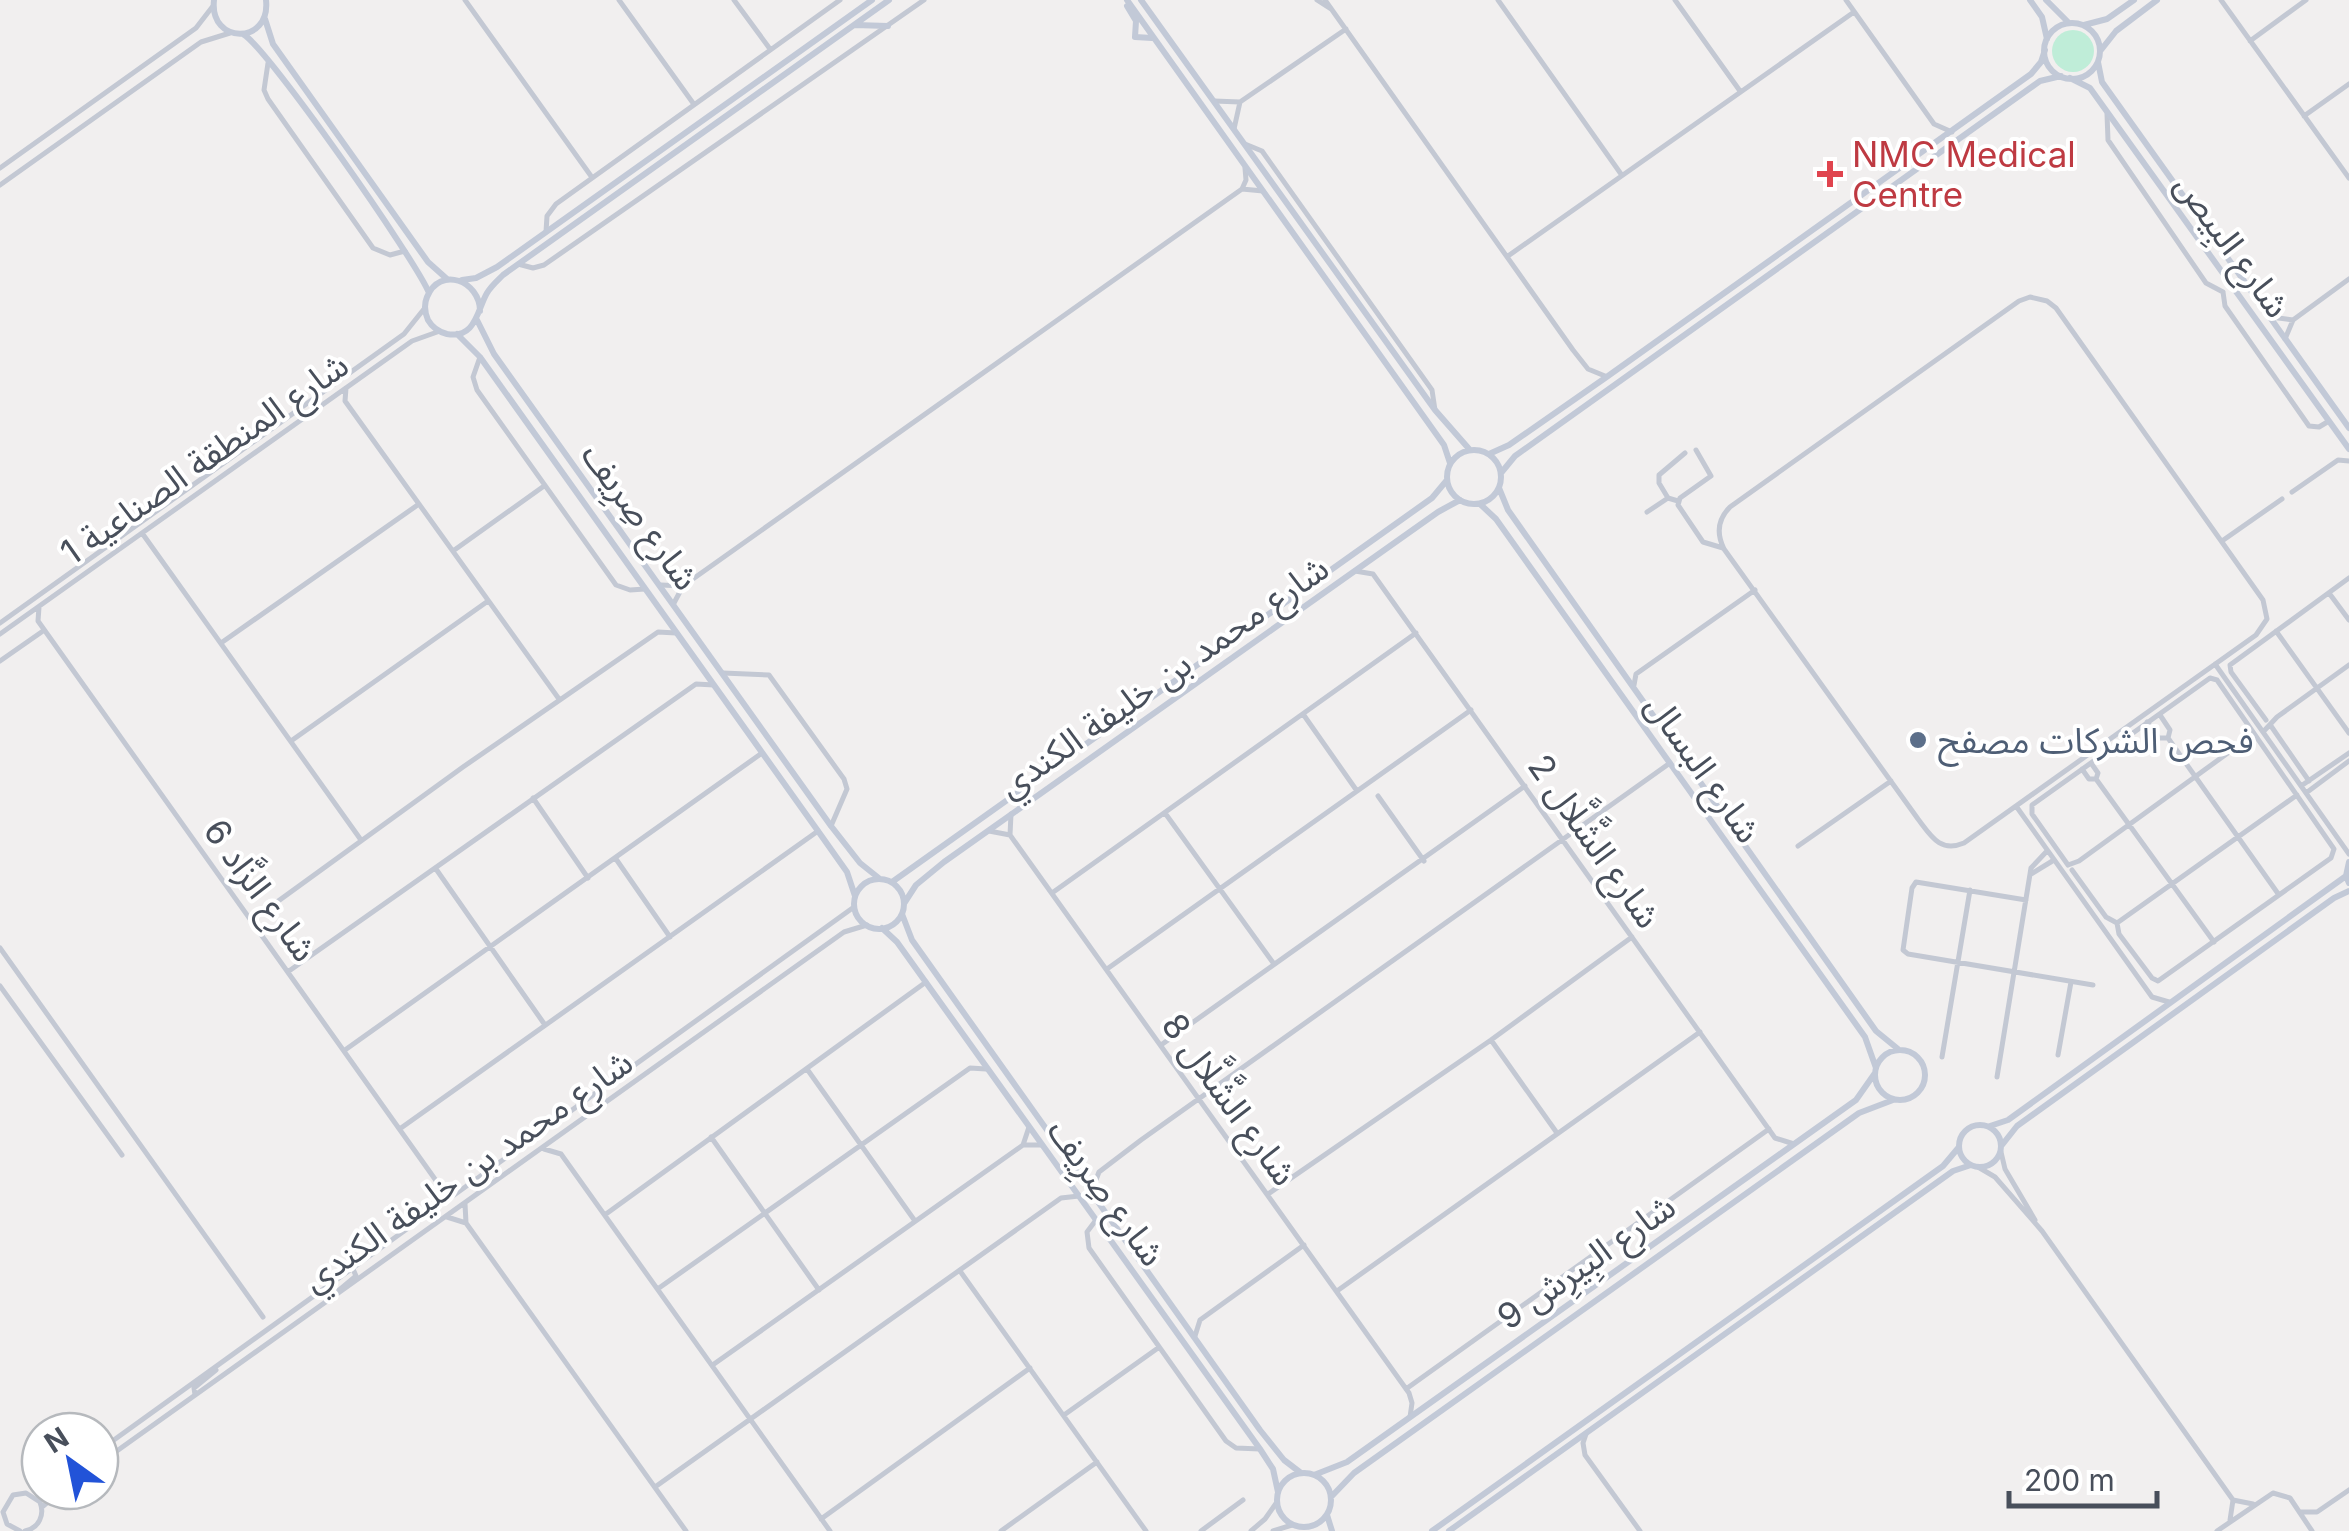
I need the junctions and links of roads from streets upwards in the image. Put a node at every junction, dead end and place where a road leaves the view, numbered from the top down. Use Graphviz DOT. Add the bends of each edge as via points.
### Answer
graph roads {
  1 [pos="269,0"];
  2 [pos="465,0"];
  3 [pos="619,0"];
  4 [pos="734,0"];
  5 [pos="840,0"];
  6 [pos="872,0"];
  7 [pos="888,0"];
  8 [pos="924,0"];
  9 [pos="1127,0"];
  10 [pos="1141,0"];
  11 [pos="1317,0"];
  12 [pos="1325,0"];
  13 [pos="1498,0"];
  14 [pos="1675,0"];
  15 [pos="1846,0"];
  16 [pos="2030,0"];
  17 [pos="2046,0"];
  18 [pos="2134,0"];
  19 [pos="2158,0"];
  20 [pos="2220,0"];
  21 [pos="2306,0"];
  22 [pos="213,2"];
  23 [pos="1332,10"];
  24 [pos="1854,12"];
  25 [pos="266,14"];
  26 [pos="2069,23"];
  27 [pos="854,24"];
  28 [pos="2084,25"];
  29 [pos="888,26"];
  30 [pos="1346,28"];
  31 [pos="231,33"];
  32 [pos="243,34"];
  33 [pos="2047,40"];
  34 [pos="2250,40"];
  35 [pos="1159,45"];
  36 [pos="770,49"];
  37 [pos="2044,50"];
  38 [pos="2100,51"];
  39 [pos="268,60"];
  40 [pos="2098,62"];
  41 [pos="2065,77"];
  42 [pos="2349,84"];
  43 [pos="1740,92"];
  44 [pos="1214,101"];
  45 [pos="1240,102"];
  46 [pos="693,104"];
  47 [pos="2107,111"];
  48 [pos="2304,116"];
  49 [pos="1934,124"];
  50 [pos="1234,129"];
  51 [pos="1952,132"];
  52 [pos="1935,144"];
  53 [pos="1245,165"];
  54 [pos="0,168"];
  55 [pos="1622,174"];
  56 [pos="591,177"];
  57 [pos="2349,178"];
  58 [pos="0,185"];
  59 [pos="1242,189"];
  60 [pos="1264,191"];
  61 [pos="546,232"];
  62 [pos="406,251"];
  63 [pos="1508,256"];
  64 [pos="518,264"];
  65 [pos="452,280"];
  66 [pos="2349,280"];
  67 [pos="2232,286"];
  68 [pos="2223,292"];
  69 [pos="428,294"];
  70 [pos="425,306"];
  71 [pos="480,311"];
  72 [pos="2270,316"];
  73 [pos="476,320"];
  74 [pos="2293,320"];
  75 [pos="440,332"];
  76 [pos="457,334"];
  77 [pos="2286,339"];
  78 [pos="480,357"];
  79 [pos="1588,369"];
  80 [pos="1608,376"];
  81 [pos="346,388"];
  82 [pos="1588,390"];
  83 [pos="328,400"];
  84 [pos="345,400"];
  85 [pos="2329,421"];
  86 [pos="2349,428"];
  87 [pos="2341,438"];
  88 [pos="2349,449"];
  89 [pos="1470,450"];
  90 [pos="1696,450"];
  91 [pos="1685,453"];
  92 [pos="1489,454"];
  93 [pos="2338,460"];
  94 [pos="2349,461"];
  95 [pos="1450,464"];
  96 [pos="1501,473"];
  97 [pos="1446,480"];
  98 [pos="544,486"];
  99 [pos="1499,488"];
  100 [pos="2292,492"];
  101 [pos="1668,498"];
  102 [pos="2282,499"];
  103 [pos="1460,500"];
  104 [pos="1678,502"];
  105 [pos="419,504"];
  106 [pos="1480,504"];
  107 [pos="1647,512"];
  108 [pos="142,533"];
  109 [pos="1719,536"];
  110 [pos="2222,541"];
  111 [pos="1710,546"];
  112 [pos="1724,548"];
  113 [pos="453,551"];
  114 [pos="1376,556"];
  115 [pos="1355,570"];
  116 [pos="1373,574"];
  117 [pos="2349,578"];
  118 [pos="661,585"];
  119 [pos="683,586"];
  120 [pos="645,589"];
  121 [pos="1755,590"];
  122 [pos="2329,593"];
  123 [pos="488,601"];
  124 [pos="674,604"];
  125 [pos="38,606"];
  126 [pos="662,614"];
  127 [pos="20,620"];
  128 [pos="2349,620"];
  129 [pos="38,621"];
  130 [pos="0,623"];
  131 [pos="44,630"];
  132 [pos="2276,631"];
  133 [pos="658,632"];
  134 [pos="1416,632"];
  135 [pos="676,633"];
  136 [pos="0,634"];
  137 [pos="221,644"];
  138 [pos="0,660"];
  139 [pos="2215,664"];
  140 [pos="699,665"];
  141 [pos="2349,665"];
  142 [pos="1622,671"];
  143 [pos="723,672"];
  144 [pos="1636,674"];
  145 [pos="696,684"];
  146 [pos="714,686"];
  147 [pos="1634,688"];
  148 [pos="2317,688"];
  149 [pos="559,699"];
  150 [pos="1471,710"];
  151 [pos="1303,714"];
  152 [pos="2160,714"];
  153 [pos="2148,722"];
  154 [pos="2268,723"];
  155 [pos="2261,728"];
  156 [pos="2254,734"];
  157 [pos="2349,734"];
  158 [pos="2168,738"];
  159 [pos="291,741"];
  160 [pos="762,753"];
  161 [pos="2349,753"];
  162 [pos="2349,761"];
  163 [pos="2091,762"];
  164 [pos="1670,764"];
  165 [pos="2082,769"];
  166 [pos="2195,776"];
  167 [pos="2096,779"];
  168 [pos="2309,780"];
  169 [pos="1891,782"];
  170 [pos="1525,786"];
  171 [pos="2304,790"];
  172 [pos="1358,791"];
  173 [pos="2297,795"];
  174 [pos="1378,796"];
  175 [pos="533,798"];
  176 [pos="2016,806"];
  177 [pos="1165,813"];
  178 [pos="1011,814"];
  179 [pos="2129,825"];
  180 [pos="831,826"];
  181 [pos="818,832"];
  182 [pos="987,832"];
  183 [pos="1010,835"];
  184 [pos="2238,837"];
  185 [pos="1562,838"];
  186 [pos="361,840"];
  187 [pos="1798,846"];
  188 [pos="2047,850"];
  189 [pos="2349,854"];
  190 [pos="616,859"];
  191 [pos="2054,860"];
  192 [pos="1424,861"];
  193 [pos="2349,862"];
  194 [pos="436,868"];
  195 [pos="2070,868"];
  196 [pos="2063,872"];
  197 [pos="2032,874"];
  198 [pos="589,878"];
  199 [pos="880,878"];
  200 [pos="2347,880"];
  201 [pos="892,882"];
  202 [pos="2172,884"];
  203 [pos="1219,889"];
  204 [pos="1970,890"];
  205 [pos="2349,891"];
  206 [pos="1052,893"];
  207 [pos="2280,895"];
  208 [pos="855,896"];
  209 [pos="2026,900"];
  210 [pos="905,902"];
  211 [pos="854,906"];
  212 [pos="902,914"];
  213 [pos="252,920"];
  214 [pos="2117,924"];
  215 [pos="867,925"];
  216 [pos="882,928"];
  217 [pos="670,937"];
  218 [pos="1632,937"];
  219 [pos="2214,942"];
  220 [pos="0,948"];
  221 [pos="491,948"];
  222 [pos="1958,963"];
  223 [pos="1274,964"];
  224 [pos="1106,969"];
  225 [pos="289,971"];
  226 [pos="2014,973"];
  227 [pos="926,982"];
  228 [pos="2071,982"];
  229 [pos="2093,985"];
  230 [pos="0,986"];
  231 [pos="2152,997"];
  232 [pos="2171,1002"];
  233 [pos="2151,1017"];
  234 [pos="545,1025"];
  235 [pos="1700,1032"];
  236 [pos="1491,1040"];
  237 [pos="1161,1045"];
  238 [pos="344,1050"];
  239 [pos="974,1050"];
  240 [pos="1898,1050"];
  241 [pos="2058,1055"];
  242 [pos="1942,1056"];
  243 [pos="970,1068"];
  244 [pos="807,1069"];
  245 [pos="988,1070"];
  246 [pos="1875,1070"];
  247 [pos="1996,1077"];
  248 [pos="1199,1098"];
  249 [pos="1894,1100"];
  250 [pos="1990,1126"];
  251 [pos="1029,1127"];
  252 [pos="400,1129"];
  253 [pos="1769,1129"];
  254 [pos="1557,1133"];
  255 [pos="561,1136"];
  256 [pos="712,1137"];
  257 [pos="1776,1138"];
  258 [pos="862,1144"];
  259 [pos="1794,1144"];
  260 [pos="1042,1145"];
  261 [pos="1023,1146"];
  262 [pos="1959,1147"];
  263 [pos="543,1149"];
  264 [pos="2001,1149"];
  265 [pos="561,1154"];
  266 [pos="122,1155"];
  267 [pos="1774,1158"];
  268 [pos="1974,1166"];
  269 [pos="1099,1172"];
  270 [pos="1080,1175"];
  271 [pos="1066,1179"];
  272 [pos="442,1189"];
  273 [pos="1092,1192"];
  274 [pos="458,1193"];
  275 [pos="1268,1194"];
  276 [pos="1079,1196"];
  277 [pos="1061,1198"];
  278 [pos="465,1204"];
  279 [pos="440,1206"];
  280 [pos="764,1213"];
  281 [pos="606,1214"];
  282 [pos="446,1216"];
  283 [pos="1096,1220"];
  284 [pos="915,1221"];
  285 [pos="466,1223"];
  286 [pos="2042,1231"];
  287 [pos="1304,1246"];
  288 [pos="353,1269"];
  289 [pos="960,1271"];
  290 [pos="658,1288"];
  291 [pos="818,1290"];
  292 [pos="1336,1290"];
  293 [pos="337,1294"];
  294 [pos="263,1317"];
  295 [pos="1182,1318"];
  296 [pos="1200,1320"];
  297 [pos="280,1322"];
  298 [pos="260,1336"];
  299 [pos="1195,1336"];
  300 [pos="1158,1348"];
  301 [pos="221,1363"];
  302 [pos="714,1364"];
  303 [pos="1031,1368"];
  304 [pos="1408,1391"];
  305 [pos="195,1395"];
  306 [pos="1431,1402"];
  307 [pos="1064,1415"];
  308 [pos="1410,1417"];
  309 [pos="751,1418"];
  310 [pos="1586,1434"];
  311 [pos="120,1436"];
  312 [pos="1260,1448"];
  313 [pos="120,1449"];
  314 [pos="1564,1449"];
  315 [pos="1585,1455"];
  316 [pos="1097,1462"];
  317 [pos="1301,1473"];
  318 [pos="1314,1475"];
  319 [pos="655,1487"];
  320 [pos="2349,1490"];
  321 [pos="1278,1492"];
  322 [pos="20,1493"];
  323 [pos="1331,1497"];
  324 [pos="1243,1500"];
  325 [pos="2233,1500"];
  326 [pos="1277,1502"];
  327 [pos="2253,1504"];
  328 [pos="41,1511"];
  329 [pos="2299,1512"];
  330 [pos="2318,1512"];
  331 [pos="1327,1515"];
  332 [pos="821,1518"];
  333 [pos="2230,1520"];
  334 [pos="1292,1525"];
  335 [pos="1309,1529"];
  336 [pos="22,1531"];
  337 [pos="686,1531"];
  338 [pos="830,1531"];
  339 [pos="1001,1531"];
  340 [pos="1146,1531"];
  341 [pos="1201,1531"];
  342 [pos="1251,1531"];
  343 [pos="1273,1531"];
  344 [pos="1332,1531"];
  345 [pos="1432,1531"];
  346 [pos="1449,1531"];
  347 [pos="1640,1531"];
  348 [pos="2217,1531"];
  349 [pos="2313,1531"];
  1 -- 25 [label="street"];
  2 -- 56 [label="street"];
  3 -- 46 [label="street"];
  4 -- 36 [label="street"];
  5 -- 36 [label="street"];
  6 -- 61 [label="street"];
  7 -- 27 [label="street"];
  8 -- 29 [label="street"];
  9 -- 35 [label="street"];
  9 -- 35 [label="street" via="1135,37"];
  10 -- 44 [label="street"];
  11 -- 23 [label="street"];
  12 -- 23 [label="street"];
  13 -- 55 [label="street"];
  14 -- 43 [label="street"];
  15 -- 24 [label="street"];
  16 -- 33 [label="street"];
  17 -- 26 [label="street"];
  18 -- 28 [label="street"];
  19 -- 38 [label="street"];
  20 -- 34 [label="street"];
  21 -- 34 [label="street"];
  22 -- 31 [label="street" via="218,22"];
  22 -- 54 [label="street" via="196,28"];
  23 -- 30 [label="street"];
  24 -- 43 [label="street"];
  24 -- 49 [label="street"];
  25 -- 32 [label="street" via="258,28"];
  25 -- 65 [label="street" via="273,44 428,262"];
  26 -- 28 [label="street"];
  26 -- 33 [label="street"];
  27 -- 29 [label="street"];
  27 -- 64 [label="street"];
  28 -- 38 [label="street"];
  29 -- 64 [label="street" via="544,265"];
  30 -- 45 [label="street"];
  30 -- 63 [label="street"];
  31 -- 32 [label="street"];
  31 -- 58 [label="street" via="201,42"];
  32 -- 39 [label="street"];
  33 -- 37 [label="street"];
  34 -- 48 [label="street"];
  35 -- 53 [label="street"];
  36 -- 46 [label="street"];
  37 -- 41 [label="street" via="2049,66"];
  37 -- 51 [label="street" via="2032,74"];
  38 -- 40 [label="street"];
  39 -- 62 [label="street"];
  39 -- 62 [label="street" via="268,99 373,248 390,255"];
  40 -- 41 [label="street" via="2089,73"];
  40 -- 72 [label="street, شارع البِيص" via="2102,82"];
  41 -- 47 [label="street, شارع البِيص" via="2090,88"];
  41 -- 96 [label="street" via="2044,79 2025,92 1515,456"];
  42 -- 48 [label="street"];
  43 -- 55 [label="street"];
  44 -- 45 [label="street"];
  44 -- 50 [label="street"];
  45 -- 50 [label="street"];
  46 -- 56 [label="street"];
  47 -- 67 [label="street, شارع البِيص"];
  47 -- 68 [label="street" via="2108,140 2206,284"];
  48 -- 57 [label="street"];
  49 -- 51 [label="street"];
  49 -- 52 [label="street"];
  50 -- 89 [label="street"];
  51 -- 52 [label="street"];
  52 -- 80 [label="street"];
  53 -- 59 [label="street"];
  53 -- 60 [label="street"];
  55 -- 63 [label="street"];
  56 -- 61 [label="street" via="551,209"];
  59 -- 60 [label="street"];
  59 -- 119 [label="street"];
  60 -- 95 [label="street" via="1444,445"];
  61 -- 65 [label="street" via="485,274"];
  62 -- 69 [label="street"];
  63 -- 79 [label="street"];
  64 -- 71 [label="street" via="492,284"];
  65 -- 69 [label="street"];
  65 -- 71 [label="street" via="472,287"];
  66 -- 74 [label="street"];
  67 -- 68 [label="street"];
  67 -- 85 [label="street, شارع البِيص"];
  68 -- 85 [label="street" via="2225,306 2309,426"];
  69 -- 70 [label="street"];
  70 -- 75 [label="street"];
  70 -- 130 [label="street, شارع المنطقة الصناعية 1" via="404,334"];
  71 -- 73 [label="street"];
  72 -- 74 [label="street"];
  72 -- 77 [label="street, شارع البِيص"];
  73 -- 76 [label="street"];
  73 -- 118 [label="street, شارع صِرِيف"];
  74 -- 77 [label="street"];
  75 -- 76 [label="street"];
  75 -- 81 [label="street, شارع المنطقة الصناعية 1" via="416,338"];
  76 -- 78 [label="street, شارع صِرِيف"];
  77 -- 86 [label="street, شارع البِيص"];
  78 -- 98 [label="street" via="473,377 478,390"];
  78 -- 120 [label="street, شارع صِرِيف"];
  79 -- 80 [label="street"];
  79 -- 82 [label="street"];
  80 -- 82 [label="street"];
  81 -- 83 [label="street, شارع المنطقة الصناعية 1"];
  81 -- 84 [label="street"];
  82 -- 92 [label="street"];
  83 -- 84 [label="street"];
  83 -- 108 [label="street, شارع المنطقة الصناعية 1"];
  84 -- 105 [label="street"];
  85 -- 87 [label="street, شارع البِيص"];
  87 -- 88 [label="street, شارع البِيص"];
  87 -- 93 [label="street"];
  89 -- 92 [label="street"];
  89 -- 95 [label="street"];
  90 -- 104 [label="street" via="1711,476"];
  91 -- 101 [label="street" via="1659,475"];
  92 -- 96 [label="street"];
  93 -- 94 [label="street"];
  93 -- 100 [label="street"];
  95 -- 97 [label="street"];
  96 -- 99 [label="street"];
  97 -- 103 [label="street"];
  97 -- 201 [label="street, شارع محمد بن خليفة الكندي" via="1417,508"];
  98 -- 113 [label="street"];
  98 -- 120 [label="street" via="616,585"];
  99 -- 106 [label="street"];
  99 -- 142 [label="street, شارع البسال"];
  101 -- 104 [label="street"];
  101 -- 107 [label="street"];
  102 -- 110 [label="street"];
  103 -- 106 [label="street"];
  103 -- 114 [label="street, شارع محمد بن خليفة الكندي"];
  104 -- 111 [label="street"];
  105 -- 113 [label="street"];
  105 -- 137 [label="street"];
  106 -- 164 [label="street, شارع البسال"];
  108 -- 125 [label="street, شارع المنطقة الصناعية 1"];
  108 -- 137 [label="street"];
  109 -- 110 [label="street" via="1730,506 2018,302 2036,297 2056,308"];
  109 -- 111 [label="street"];
  109 -- 112 [label="street"];
  110 -- 139 [label="street" via="2268,614 2260,632"];
  111 -- 112 [label="street"];
  112 -- 121 [label="street"];
  113 -- 123 [label="street"];
  114 -- 115 [label="street, شارع محمد بن خليفة الكندي"];
  114 -- 116 [label="street"];
  115 -- 116 [label="street"];
  115 -- 178 [label="street, شارع محمد بن خليفة الكندي"];
  116 -- 134 [label="street, شارع الشَّلَّال 2"];
  117 -- 122 [label="street"];
  118 -- 119 [label="street"];
  118 -- 124 [label="street, شارع صِرِيف"];
  119 -- 124 [label="street"];
  120 -- 126 [label="street, شارع صِرِيف"];
  121 -- 144 [label="street"];
  121 -- 169 [label="street"];
  122 -- 128 [label="street"];
  122 -- 132 [label="street"];
  123 -- 149 [label="street"];
  123 -- 159 [label="street"];
  124 -- 143 [label="street, شارع صِرِيف"];
  125 -- 127 [label="street, شارع المنطقة الصناعية 1"];
  125 -- 129 [label="street"];
  126 -- 133 [label="street"];
  126 -- 135 [label="street, شارع صِرِيف"];
  127 -- 129 [label="street"];
  127 -- 136 [label="street, شارع المنطقة الصناعية 1"];
  129 -- 131 [label="street, شارع الزَّاد 6"];
  131 -- 138 [label="street"];
  131 -- 213 [label="street, شارع الزَّاد 6"];
  132 -- 148 [label="street"];
  132 -- 154 [label="street" via="2230,667"];
  133 -- 135 [label="street"];
  133 -- 149 [label="street"];
  134 -- 150 [label="street, شارع الشَّلَّال 2"];
  134 -- 151 [label="street"];
  135 -- 140 [label="street, شارع صِرِيف"];
  137 -- 159 [label="street"];
  139 -- 155 [label="street"];
  139 -- 176 [label="street"];
  140 -- 145 [label="street"];
  140 -- 146 [label="street, شارع صِرِيف"];
  141 -- 148 [label="street"];
  142 -- 144 [label="street"];
  142 -- 147 [label="street, شارع البسال"];
  143 -- 180 [label="street, شارع صِرِيف"];
  143 -- 180 [label="street" via="769,675 834,766 847,788"];
  144 -- 147 [label="street"];
  145 -- 146 [label="street"];
  145 -- 175 [label="street"];
  146 -- 160 [label="street, شارع صِرِيف"];
  147 -- 240 [label="street, شارع البسال" via="1876,1031"];
  148 -- 154 [label="street"];
  148 -- 157 [label="street"];
  149 -- 186 [label="street"];
  150 -- 170 [label="street, شارع الشَّلَّال 2"];
  150 -- 172 [label="street"];
  151 -- 172 [label="street"];
  151 -- 177 [label="street"];
  152 -- 153 [label="street"];
  152 -- 156 [label="street" via="2212,678"];
  152 -- 158 [label="street"];
  153 -- 158 [label="street" via="2159,738"];
  153 -- 163 [label="street"];
  154 -- 155 [label="street"];
  154 -- 168 [label="street"];
  155 -- 171 [label="street"];
  156 -- 166 [label="street"];
  156 -- 173 [label="street"];
  158 -- 166 [label="street"];
  159 -- 186 [label="street"];
  160 -- 181 [label="street, شارع صِرِيف"];
  160 -- 190 [label="street"];
  161 -- 168 [label="street"];
  162 -- 171 [label="street"];
  163 -- 165 [label="street"];
  163 -- 167 [label="street"];
  164 -- 185 [label="street"];
  164 -- 246 [label="street, شارع البسال" via="1865,1037"];
  165 -- 167 [label="street"];
  165 -- 195 [label="street" via="2030,809"];
  166 -- 179 [label="street"];
  166 -- 184 [label="street"];
  167 -- 179 [label="street"];
  168 -- 171 [label="street"];
  169 -- 176 [label="street" via="1933,839 1946,846 1964,843"];
  169 -- 187 [label="street"];
  170 -- 185 [label="street, شارع الشَّلَّال 2"];
  170 -- 192 [label="street"];
  171 -- 189 [label="street"];
  172 -- 203 [label="street"];
  173 -- 184 [label="street"];
  173 -- 207 [label="street" via="2334,853"];
  174 -- 192 [label="street"];
  175 -- 194 [label="street"];
  175 -- 198 [label="street"];
  176 -- 188 [label="street"];
  177 -- 203 [label="street"];
  177 -- 206 [label="street"];
  178 -- 182 [label="street, شارع محمد بن خليفة الكندي"];
  178 -- 183 [label="street"];
  179 -- 195 [label="street"];
  179 -- 202 [label="street"];
  180 -- 199 [label="street, شارع صِرِيف"];
  181 -- 208 [label="street, شارع صِرِيف"];
  181 -- 217 [label="street"];
  182 -- 183 [label="street"];
  182 -- 210 [label="street, شارع محمد بن خليفة الكندي" via="928,874"];
  183 -- 206 [label="street, شارع الشَّلَّال 8"];
  184 -- 202 [label="street"];
  184 -- 207 [label="street"];
  185 -- 218 [label="street, شارع الشَّلَّال 2"];
  185 -- 248 [label="street"];
  186 -- 213 [label="street"];
  188 -- 191 [label="street"];
  188 -- 197 [label="street"];
  190 -- 198 [label="street"];
  190 -- 217 [label="street"];
  191 -- 196 [label="street"];
  191 -- 197 [label="street"];
  192 -- 223 [label="street"];
  193 -- 200 [label="street"];
  194 -- 221 [label="street"];
  194 -- 225 [label="street"];
  195 -- 196 [label="street"];
  195 -- 214 [label="street"];
  196 -- 231 [label="street"];
  197 -- 209 [label="street"];
  198 -- 221 [label="street"];
  199 -- 201 [label="street"];
  199 -- 208 [label="street"];
  200 -- 232 [label="street"];
  201 -- 210 [label="street"];
  202 -- 214 [label="street"];
  202 -- 219 [label="street"];
  203 -- 223 [label="street"];
  203 -- 224 [label="street"];
  204 -- 209 [label="street"];
  204 -- 222 [label="street"];
  204 -- 222 [label="street" via="1920,882 1912,888 1904,950"];
  205 -- 264 [label="street" via="2016,1126"];
  206 -- 224 [label="street, شارع الشَّلَّال 8"];
  207 -- 219 [label="street"];
  208 -- 211 [label="street"];
  209 -- 226 [label="street"];
  210 -- 212 [label="street"];
  211 -- 215 [label="street"];
  211 -- 274 [label="street, شارع محمد بن خليفة الكندي"];
  212 -- 216 [label="street"];
  212 -- 270 [label="street, شارع صِرِيف" via="912,940"];
  213 -- 225 [label="street, شارع الزَّاد 6"];
  214 -- 219 [label="street" via="2156,981"];
  215 -- 216 [label="street"];
  215 -- 255 [label="street, شارع محمد بن خليفة الكندي" via="844,932"];
  216 -- 227 [label="street, شارع صِرِيف"];
  217 -- 234 [label="street"];
  218 -- 235 [label="street, شارع الشَّلَّال 2"];
  218 -- 236 [label="street"];
  220 -- 294 [label="street"];
  221 -- 234 [label="street"];
  221 -- 238 [label="street"];
  222 -- 226 [label="street"];
  222 -- 242 [label="street"];
  223 -- 237 [label="street"];
  224 -- 237 [label="street, شارع الشَّلَّال 8"];
  225 -- 238 [label="street, شارع الزَّاد 6"];
  226 -- 228 [label="street"];
  226 -- 247 [label="street"];
  227 -- 239 [label="street, شارع صِرِيف"];
  227 -- 244 [label="street"];
  228 -- 229 [label="street"];
  228 -- 241 [label="street"];
  230 -- 266 [label="street"];
  231 -- 232 [label="street"];
  231 -- 233 [label="street"];
  232 -- 233 [label="street"];
  233 -- 250 [label="street" via="2008,1120"];
  234 -- 252 [label="street"];
  235 -- 253 [label="street, شارع الشَّلَّال 2"];
  235 -- 254 [label="street"];
  236 -- 254 [label="street"];
  236 -- 275 [label="street"];
  237 -- 248 [label="street, شارع الشَّلَّال 8"];
  238 -- 252 [label="street, شارع الزَّاد 6"];
  239 -- 243 [label="street"];
  239 -- 245 [label="street, شارع صِرِيف"];
  240 -- 246 [label="street" via="1880,1059"];
  240 -- 249 [label="street" via="1920,1058 1925,1081 1916,1095"];
  243 -- 245 [label="street"];
  243 -- 258 [label="street"];
  244 -- 256 [label="street"];
  244 -- 258 [label="street"];
  245 -- 251 [label="street, شارع صِرِيف"];
  246 -- 249 [label="street" via="1877,1086"];
  246 -- 259 [label="street, شارع البِيرِش 9" via="1860,1096"];
  248 -- 269 [label="street"];
  248 -- 275 [label="street, شارع الشَّلَّال 8"];
  249 -- 323 [label="street, شارع البِيرِش 9" via="1859,1113 1354,1473"];
  250 -- 262 [label="street" via="1966,1130"];
  250 -- 264 [label="street"];
  251 -- 260 [label="street, شارع صِرِيف"];
  251 -- 261 [label="street"];
  252 -- 272 [label="street, شارع الزَّاد 6"];
  253 -- 257 [label="street, شارع الشَّلَّال 2"];
  253 -- 304 [label="street"];
  254 -- 292 [label="street"];
  255 -- 263 [label="street, شارع محمد بن خليفة الكندي"];
  255 -- 265 [label="street"];
  256 -- 280 [label="street"];
  256 -- 281 [label="street"];
  257 -- 259 [label="street"];
  257 -- 267 [label="street"];
  258 -- 280 [label="street"];
  258 -- 284 [label="street"];
  259 -- 267 [label="street, شارع البِيرِش 9"];
  260 -- 261 [label="street"];
  260 -- 271 [label="street, شارع صِرِيف"];
  261 -- 284 [label="street"];
  262 -- 268 [label="street"];
  262 -- 345 [label="street" via="1943,1166"];
  263 -- 265 [label="street"];
  263 -- 278 [label="street, شارع محمد بن خليفة الكندي"];
  264 -- 268 [label="street" via="1992,1164"];
  264 -- 286 [label="street" via="2005,1169"];
  265 -- 281 [label="street"];
  267 -- 306 [label="street, شارع البِيرِش 9"];
  268 -- 286 [label="street" via="1995,1177"];
  268 -- 310 [label="street" via="1953,1171"];
  269 -- 270 [label="street"];
  269 -- 273 [label="street"];
  270 -- 273 [label="street, شارع صِرِيف"];
  271 -- 276 [label="street, شارع صِرِيف"];
  271 -- 277 [label="street"];
  272 -- 274 [label="street"];
  272 -- 279 [label="street"];
  273 -- 295 [label="street, شارع صِرِيف"];
  274 -- 279 [label="street, شارع محمد بن خليفة الكندي"];
  275 -- 287 [label="street, شارع الشَّلَّال 8"];
  276 -- 277 [label="street"];
  276 -- 283 [label="street, شارع صِرِيف"];
  277 -- 289 [label="street"];
  278 -- 282 [label="street, شارع محمد بن خليفة الكندي"];
  278 -- 285 [label="street"];
  279 -- 288 [label="street, شارع محمد بن خليفة الكندي"];
  280 -- 290 [label="street"];
  280 -- 291 [label="street"];
  281 -- 290 [label="street"];
  282 -- 285 [label="street"];
  282 -- 293 [label="street, شارع محمد بن خليفة الكندي"];
  283 -- 300 [label="street" via="1088,1248"];
  283 -- 312 [label="street, شارع صِرِيف"];
  284 -- 291 [label="street"];
  285 -- 319 [label="street"];
  286 -- 325 [label="street"];
  287 -- 292 [label="street, شارع الشَّلَّال 8"];
  287 -- 296 [label="street"];
  288 -- 293 [label="street" via="356,1276"];
  288 -- 297 [label="street, شارع محمد بن خليفة الكندي"];
  289 -- 303 [label="street"];
  289 -- 309 [label="street"];
  290 -- 302 [label="street"];
  291 -- 302 [label="street"];
  292 -- 304 [label="street, شارع الشَّلَّال 8"];
  293 -- 305 [label="street, شارع محمد بن خليفة الكندي"];
  294 -- 297 [label="street"];
  294 -- 298 [label="street"];
  295 -- 296 [label="street"];
  295 -- 299 [label="street, شارع صِرِيف"];
  296 -- 299 [label="street"];
  297 -- 298 [label="street, شارع محمد بن خليفة الكندي"];
  298 -- 301 [label="street, شارع محمد بن خليفة الكندي"];
  299 -- 317 [label="street, شارع صِرِيف" via="1280,1455"];
  300 -- 307 [label="street"];
  300 -- 312 [label="street" via="1226,1441"];
  301 -- 305 [label="street" via="194,1388"];
  301 -- 311 [label="street, شارع محمد بن خليفة الكندي"];
  302 -- 309 [label="street"];
  303 -- 307 [label="street"];
  303 -- 332 [label="street"];
  304 -- 306 [label="street"];
  304 -- 308 [label="street"];
  305 -- 313 [label="street, شارع محمد بن خليفة الكندي"];
  306 -- 308 [label="street, شارع البِيرِش 9"];
  307 -- 316 [label="street"];
  308 -- 318 [label="street, شارع البِيرِش 9" via="1341,1466"];
  309 -- 319 [label="street"];
  309 -- 332 [label="street"];
  310 -- 314 [label="street"];
  310 -- 315 [label="street"];
  312 -- 321 [label="street, شارع صِرِيف"];
  314 -- 315 [label="street"];
  314 -- 346 [label="street"];
  315 -- 347 [label="street"];
  316 -- 339 [label="street"];
  316 -- 340 [label="street"];
  317 -- 318 [label="street"];
  317 -- 321 [label="street"];
  318 -- 323 [label="street"];
  319 -- 337 [label="street"];
  320 -- 330 [label="street"];
  321 -- 326 [label="street"];
  322 -- 336 [label="street" via="4,1505 7,1524"];
  323 -- 331 [label="street"];
  324 -- 341 [label="street"];
  325 -- 327 [label="street"];
  325 -- 333 [label="street"];
  326 -- 334 [label="street"];
  326 -- 342 [label="street"];
  327 -- 329 [label="street" via="2279,1493"];
  327 -- 333 [label="street"];
  328 -- 336 [label="street" via="40,1520"];
  329 -- 330 [label="street"];
  329 -- 349 [label="street"];
  330 -- 349 [label="street"];
  331 -- 335 [label="street"];
  331 -- 344 [label="street"];
  332 -- 338 [label="street"];
  333 -- 348 [label="street"];
  334 -- 335 [label="street"];
  334 -- 343 [label="street"];
}
